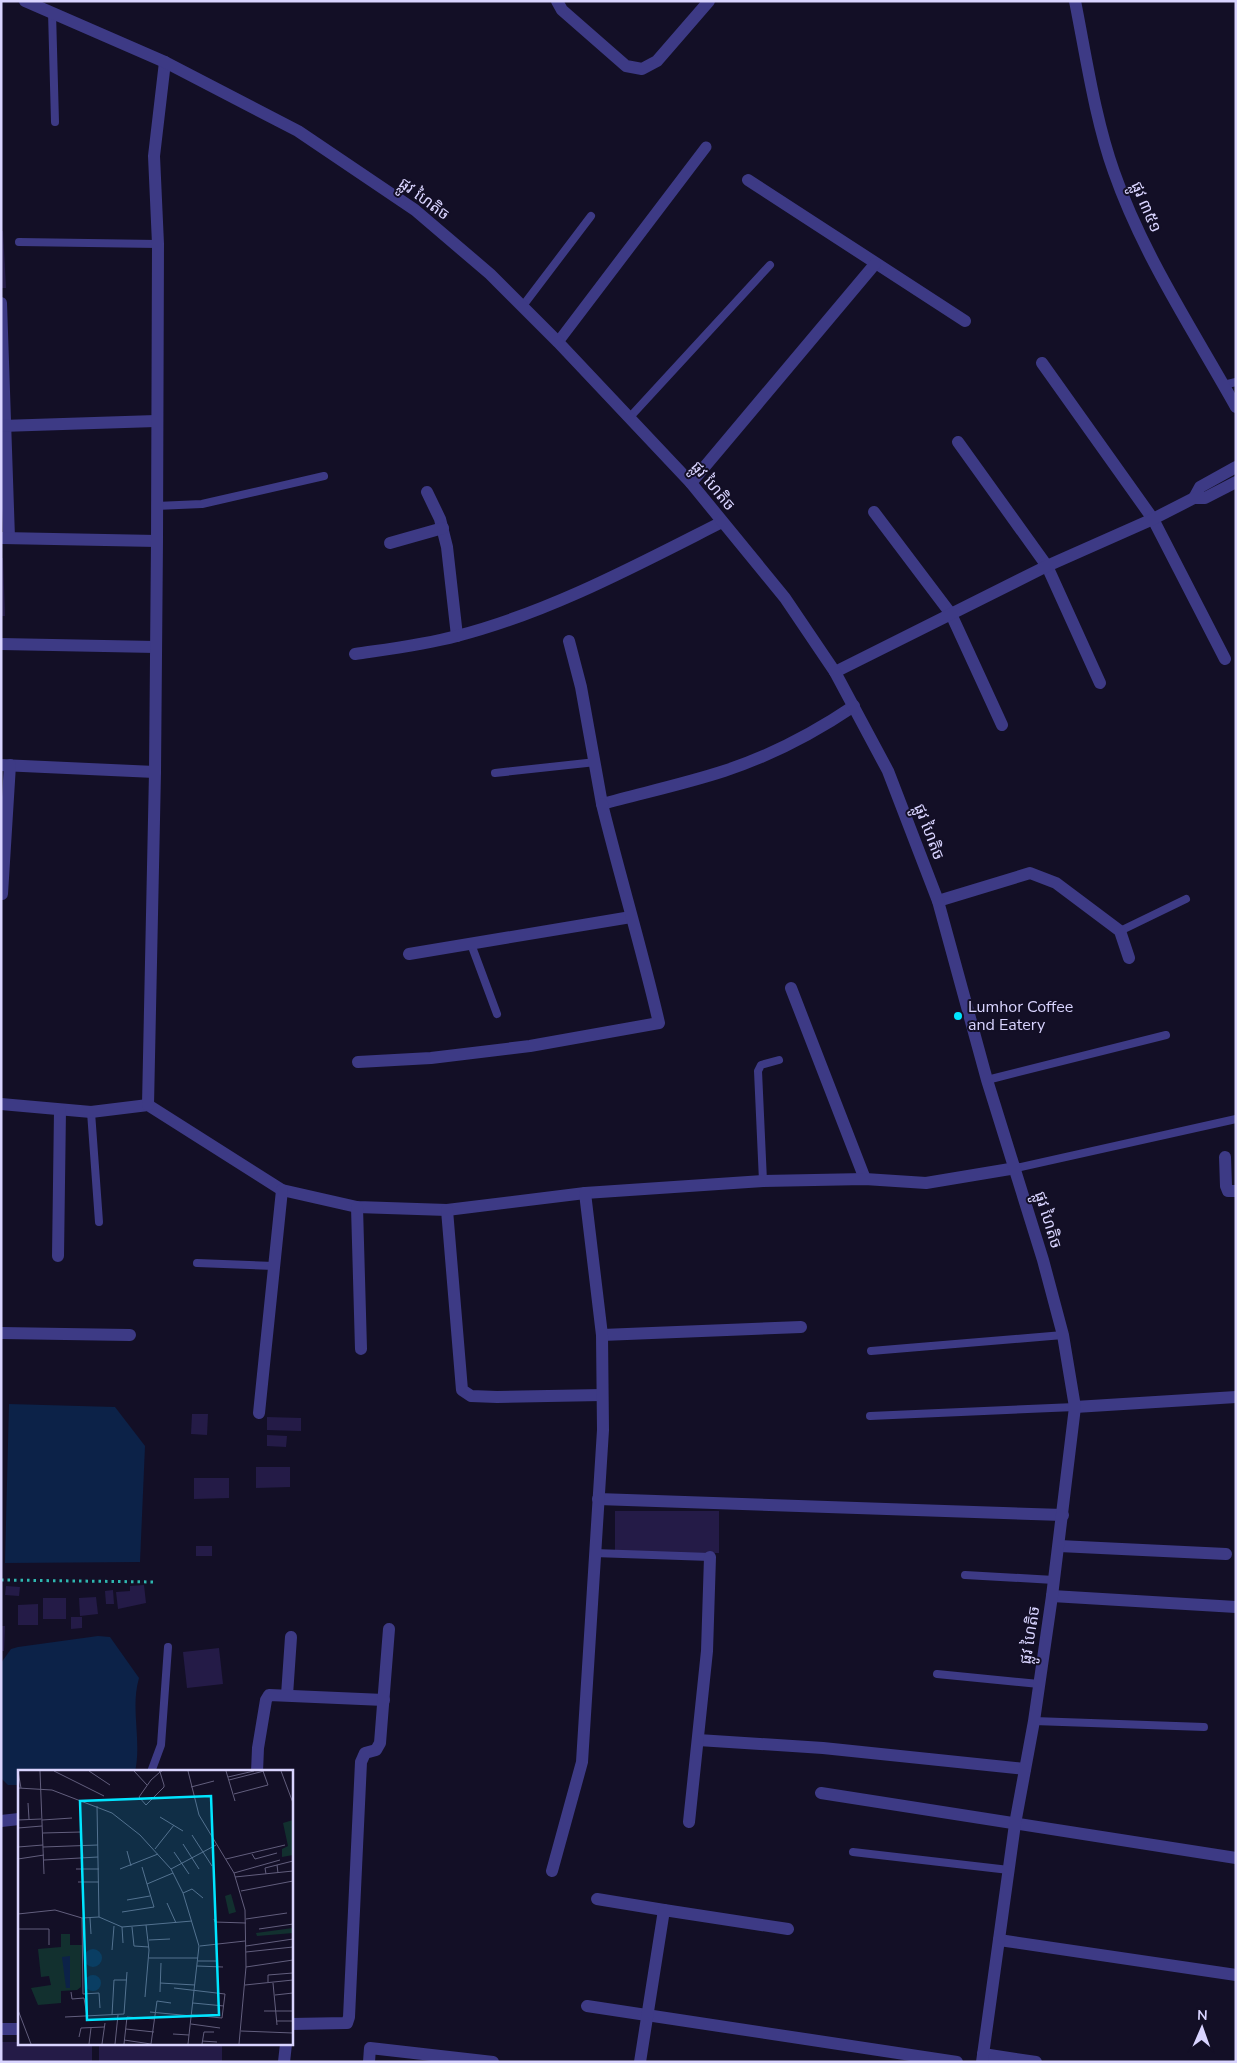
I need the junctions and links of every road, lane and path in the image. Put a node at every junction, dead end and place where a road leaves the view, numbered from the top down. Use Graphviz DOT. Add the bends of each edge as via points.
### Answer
graph roads {
  1 [pos="25,1"];
  2 [pos="557,1"];
  3 [pos="709,1"];
  4 [pos="1074,1"];
  5 [pos="52,12"];
  6 [pos="165,62"];
  7 [pos="54,122"];
  8 [pos="706,147"];
  9 [pos="748,180"];
  10 [pos="591,216"];
  11 [pos="19,242"];
  12 [pos="158,244"];
  13 [pos="875,264"];
  14 [pos="770,265"];
  15 [pos="1,304"];
  16 [pos="522,307"];
  17 [pos="965,321"];
  18 [pos="558,342"];
  19 [pos="1042,363"];
  20 [pos="1230,384"];
  21 [pos="1236,407"];
  22 [pos="630,417"];
  23 [pos="156,421"];
  24 [pos="3,426"];
  25 [pos="958,442"];
  26 [pos="1236,468"];
  27 [pos="324,476"];
  28 [pos="1236,482"];
  29 [pos="691,483"];
  30 [pos="427,492"];
  31 [pos="1194,498"];
  32 [pos="156,506"];
  33 [pos="874,512"];
  34 [pos="1154,519"];
  35 [pos="722,522"];
  36 [pos="443,528"];
  37 [pos="5,538"];
  38 [pos="157,541"];
  39 [pos="390,543"];
  40 [pos="1047,566"];
  41 [pos="951,614"];
  42 [pos="457,636"];
  43 [pos="568,641"];
  44 [pos="1,644"];
  45 [pos="156,647"];
  46 [pos="355,654"];
  47 [pos="1225,659"];
  48 [pos="835,672"];
  49 [pos="1100,683"];
  50 [pos="854,706"];
  51 [pos="1002,725"];
  52 [pos="596,762"];
  53 [pos="6,765"];
  54 [pos="155,772"];
  55 [pos="495,773"];
  56 [pos="602,804"];
  57 [pos="2,894"];
  58 [pos="1186,899"];
  59 [pos="938,901"];
  60 [pos="631,918"];
  61 [pos="1120,931"];
  62 [pos="471,944"];
  63 [pos="409,954"];
  64 [pos="1129,958"];
  65 [pos="791,988"];
  66 [pos="496,1014"];
  67 [pos="1166,1035"];
  68 [pos="779,1060"];
  69 [pos="358,1062"];
  70 [pos="987,1080"];
  71 [pos="1,1104"];
  72 [pos="148,1105"];
  73 [pos="60,1110"];
  74 [pos="91,1112"];
  75 [pos="1236,1119"];
  76 [pos="1225,1157"];
  77 [pos="1016,1168"];
  78 [pos="865,1179"];
  79 [pos="762,1181"];
  80 [pos="282,1190"];
  81 [pos="1236,1191"];
  82 [pos="585,1193"];
  83 [pos="357,1207"];
  84 [pos="447,1210"];
  85 [pos="98,1222"];
  86 [pos="58,1256"];
  87 [pos="197,1263"];
  88 [pos="274,1266"];
  89 [pos="801,1327"];
  90 [pos="1,1333"];
  91 [pos="130,1335"];
  92 [pos="602,1335"];
  93 [pos="1063,1335"];
  94 [pos="361,1349"];
  95 [pos="871,1352"];
  96 [pos="602,1395"];
  97 [pos="1236,1397"];
  98 [pos="1075,1407"];
  99 [pos="259,1413"];
  100 [pos="870,1416"];
  101 [pos="598,1499"];
  102 [pos="1063,1515"];
  103 [pos="1059,1546"];
  104 [pos="594,1553"];
  105 [pos="1226,1554"];
  106 [pos="710,1557"];
  107 [pos="965,1576"];
  108 [pos="1,1580"];
  109 [pos="1054,1580"];
  110 [pos="154,1582"];
  111 [pos="1052,1596"];
  112 [pos="1236,1607"];
  113 [pos="389,1629"];
  114 [pos="291,1637"];
  115 [pos="168,1647"];
  116 [pos="937,1674"];
  117 [pos="1039,1684"];
  118 [pos="287,1695"];
  119 [pos="384,1700"];
  120 [pos="1034,1721"];
  121 [pos="1204,1727"];
  122 [pos="698,1740"];
  123 [pos="1026,1768"];
  124 [pos="152,1770"];
  125 [pos="256,1770"];
  126 [pos="821,1793"];
  127 [pos="18,1819"];
  128 [pos="1,1821"];
  129 [pos="689,1822"];
  130 [pos="1015,1824"];
  131 [pos="853,1852"];
  132 [pos="1236,1858"];
  133 [pos="1009,1870"];
  134 [pos="552,1871"];
  135 [pos="597,1899"];
  136 [pos="664,1910"];
  137 [pos="788,1929"];
  138 [pos="999,1940"];
  139 [pos="1236,1975"];
  140 [pos="587,2006"];
  141 [pos="647,2016"];
  142 [pos="292,2024"];
  143 [pos="1,2029"];
  144 [pos="18,2029"];
  145 [pos="286,2046"];
  146 [pos="982,2058"];
  147 [pos="284,2062"];
  148 [pos="368,2062"];
  149 [pos="492,2062"];
  150 [pos="640,2062"];
  151 [pos="958,2062"];
  152 [pos="1036,2062"];
  1 -- 5 [label="street, ផ្លូវ ហៃតិច"];
  2 -- 3 [label="street" via="562,10 626,66 642,69 656,61"];
  4 -- 20 [label="street, ផ្លូវ ៣៥១" via="1113,170 1144,245"];
  5 -- 6 [label="street, ផ្លូវ ហៃតិច"];
  5 -- 7 [label="lane"];
  6 -- 12 [label="street" via="154,156"];
  6 -- 16 [label="street, ផ្លូវ ហៃតិច" via="298,131 415,210 490,274"];
  8 -- 18 [label="street"];
  9 -- 13 [label="street"];
  10 -- 16 [label="lane"];
  11 -- 12 [label="lane"];
  12 -- 23 [label="street"];
  13 -- 17 [label="street"];
  13 -- 29 [label="street"];
  14 -- 22 [label="lane"];
  15 -- 24 [label="street"];
  16 -- 18 [label="street, ផ្លូវ ហៃតិច"];
  18 -- 22 [label="street, ផ្លូវ ហៃតិច"];
  19 -- 34 [label="street"];
  20 -- 21 [label="street, ផ្លូវ ៣៥១"];
  22 -- 29 [label="street, ផ្លូវ ហៃតិច"];
  23 -- 24 [label="street"];
  23 -- 32 [label="street"];
  24 -- 37 [label="street"];
  25 -- 40 [label="street"];
  26 -- 31 [label="street" via="1200,487"];
  27 -- 32 [label="lane" via="202,504"];
  28 -- 31 [label="street" via="1205,498"];
  29 -- 35 [label="street, ផ្លូវ ហៃតិច"];
  30 -- 36 [label="street"];
  31 -- 34 [label="street"];
  32 -- 38 [label="street"];
  33 -- 41 [label="street"];
  34 -- 40 [label="street"];
  34 -- 47 [label="street"];
  35 -- 42 [label="street" via="566,597"];
  35 -- 48 [label="street, ផ្លូវ ហៃតិច" via="785,598"];
  36 -- 39 [label="street"];
  36 -- 42 [label="street"];
  37 -- 38 [label="street"];
  38 -- 45 [label="street"];
  40 -- 41 [label="street"];
  40 -- 49 [label="street"];
  41 -- 48 [label="street"];
  41 -- 51 [label="street"];
  42 -- 46 [label="street"];
  43 -- 52 [label="street"];
  44 -- 45 [label="street"];
  45 -- 54 [label="street"];
  48 -- 50 [label="street, ផ្លូវ ហៃតិច"];
  50 -- 56 [label="street" via="777,750 724,771"];
  50 -- 59 [label="street, ផ្លូវ ហៃតិច" via="888,771"];
  52 -- 55 [label="lane"];
  52 -- 56 [label="street"];
  53 -- 54 [label="street"];
  53 -- 57 [label="street"];
  54 -- 72 [label="street"];
  56 -- 60 [label="street"];
  58 -- 61 [label="lane"];
  59 -- 61 [label="street" via="1030,873 1056,883"];
  59 -- 70 [label="street, ផ្លូវ ហៃតិច"];
  60 -- 62 [label="street"];
  60 -- 69 [label="street" via="659,1023 530,1046 432,1058"];
  61 -- 64 [label="street"];
  62 -- 63 [label="street"];
  62 -- 66 [label="lane"];
  65 -- 78 [label="street"];
  67 -- 70 [label="lane"];
  68 -- 79 [label="lane" via="761,1064 758,1071"];
  70 -- 77 [label="street, ផ្លូវ ហៃតិច"];
  71 -- 73 [label="street"];
  72 -- 74 [label="street"];
  72 -- 80 [label="street"];
  73 -- 74 [label="street"];
  73 -- 86 [label="street"];
  74 -- 85 [label="lane"];
  75 -- 77 [label="lane"];
  76 -- 81 [label="street" via="1226,1186 1228,1191"];
  77 -- 78 [label="street" via="926,1183"];
  77 -- 93 [label="street, ផ្លូវ ហៃតិច"];
  78 -- 79 [label="street"];
  79 -- 82 [label="street"];
  80 -- 83 [label="street"];
  80 -- 88 [label="street"];
  82 -- 84 [label="street"];
  82 -- 92 [label="street"];
  83 -- 84 [label="street"];
  83 -- 94 [label="street"];
  84 -- 96 [label="street" via="462,1390 471,1396 497,1397"];
  87 -- 88 [label="lane"];
  88 -- 99 [label="street"];
  89 -- 92 [label="street"];
  90 -- 91 [label="street"];
  92 -- 96 [label="street"];
  93 -- 95 [label="lane"];
  93 -- 98 [label="street, ផ្លូវ ហៃតិច"];
  96 -- 101 [label="street"];
  97 -- 98 [label="street"];
  98 -- 100 [label="lane"];
  98 -- 102 [label="street, ផ្លូវ ហៃតិច"];
  101 -- 102 [label="street"];
  101 -- 104 [label="street"];
  102 -- 103 [label="street, ផ្លូវ ហៃតិច"];
  103 -- 105 [label="street"];
  103 -- 109 [label="street, ផ្លូវ ហៃតិច"];
  104 -- 106 [label="lane"];
  104 -- 134 [label="street" via="582,1762"];
  106 -- 122 [label="street" via="708,1651"];
  107 -- 109 [label="lane"];
  108 -- 110 [label="path"];
  109 -- 111 [label="street, ផ្លូវ ហៃតិច"];
  111 -- 112 [label="street"];
  111 -- 117 [label="street, ផ្លូវ ហៃតិច"];
  113 -- 119 [label="street"];
  114 -- 118 [label="street"];
  115 -- 124 [label="lane" via="161,1745"];
  116 -- 117 [label="lane"];
  117 -- 120 [label="street, ផ្លូវ ហៃតិច"];
  118 -- 119 [label="street"];
  118 -- 125 [label="street" via="269,1695 266,1700"];
  119 -- 142 [label="street" via="380,1743 376,1750 364,1753 361,1762 347,2023"];
  120 -- 121 [label="lane"];
  120 -- 123 [label="street, ផ្លូវ ហៃតិច"];
  122 -- 123 [label="street" via="824,1748"];
  122 -- 129 [label="street"];
  123 -- 130 [label="street, ផ្លូវ ហៃតិច"];
  126 -- 130 [label="street"];
  127 -- 128 [label="street"];
  130 -- 132 [label="street"];
  130 -- 133 [label="street, ផ្លូវ ហៃតិច"];
  131 -- 133 [label="lane"];
  133 -- 138 [label="street, ផ្លូវ ហៃតិច"];
  135 -- 136 [label="street"];
  136 -- 137 [label="street"];
  136 -- 141 [label="street"];
  138 -- 139 [label="street"];
  138 -- 146 [label="street, ផ្លូវ ហៃតិច"];
  140 -- 141 [label="street"];
  141 -- 150 [label="street"];
  141 -- 151 [label="street"];
  143 -- 144 [label="street"];
  145 -- 147 [label="street"];
  146 -- 152 [label="street"];
  148 -- 149 [label="street" via="370,2048"];
}
